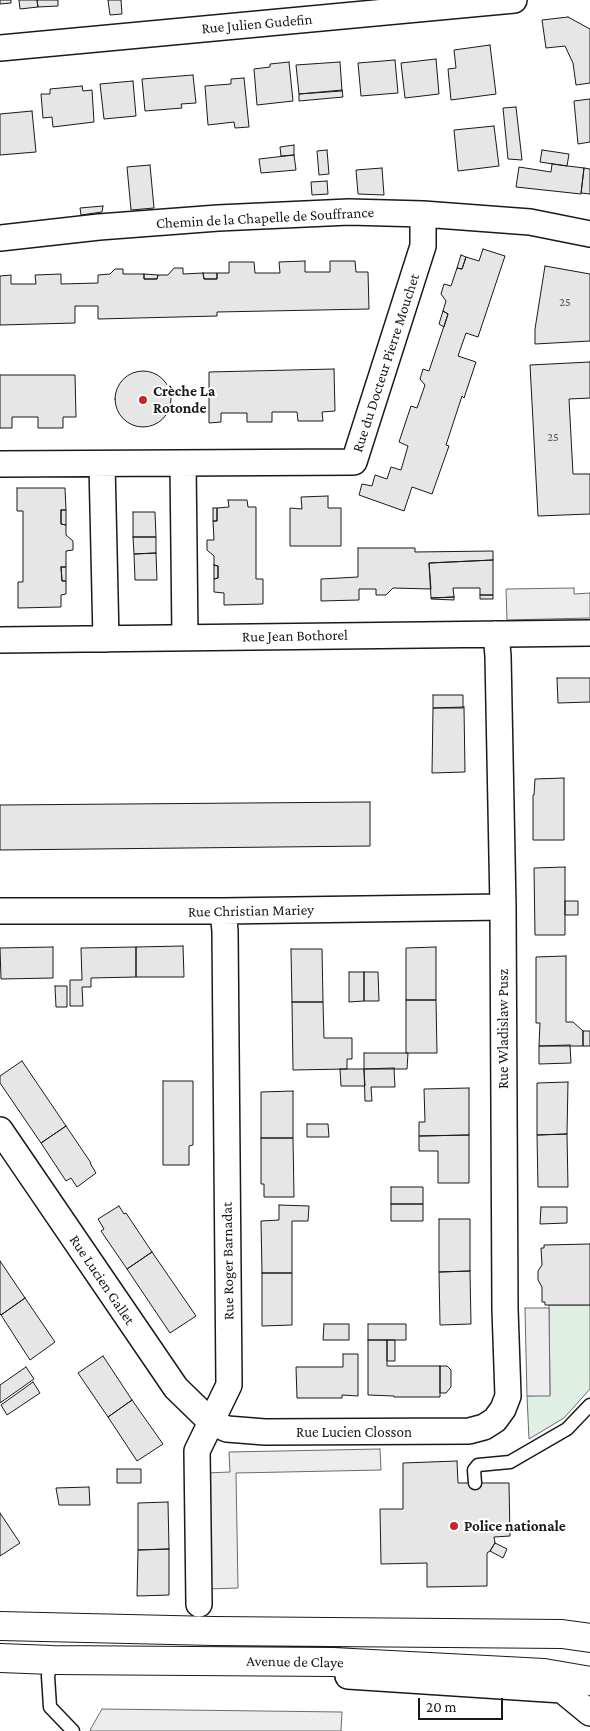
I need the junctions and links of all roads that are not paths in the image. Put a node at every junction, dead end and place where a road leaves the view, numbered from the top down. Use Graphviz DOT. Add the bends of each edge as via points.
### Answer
graph roads {
  1 [pos="514,0"];
  2 [pos="0,48"];
  3 [pos="423,214"];
  4 [pos="590,234"];
  5 [pos="0,238"];
  6 [pos="183,463"];
  7 [pos="0,464"];
  8 [pos="102,464"];
  9 [pos="590,633"];
  10 [pos="496,634"];
  11 [pos="186,638"];
  12 [pos="106,639"];
  13 [pos="0,640"];
  14 [pos="503,907"];
  15 [pos="0,911"];
  16 [pos="223,911"];
  17 [pos="0,1130"];
  18 [pos="590,1405"];
  19 [pos="495,1420"];
  20 [pos="211,1422"];
  21 [pos="475,1483"];
  22 [pos="199,1604"];
  23 [pos="0,1626"];
  24 [pos="590,1638"];
  25 [pos="0,1658"];
  26 [pos="52,1660"];
  27 [pos="280,1662"];
  28 [pos="590,1681"];
  29 [pos="590,1712"];
  30 [pos="73,1731"];
  1 -- 2 [label="street, Rue Julien Gudefin"];
  3 -- 4 [label="street, Chemin de la Chapelle de Souffrance" via="530,222"];
  3 -- 5 [label="street, Chemin de la Chapelle de Souffrance" via="349,212 218,218"];
  3 -- 6 [label="street, Rue du Docteur Pierre Mouchet" via="423,246 354,462"];
  6 -- 8 [label="street, Rue du Docteur Pierre Mouchet"];
  6 -- 11 [label="street"];
  7 -- 8 [label="street, Rue du Docteur Pierre Mouchet"];
  8 -- 12 [label="street"];
  9 -- 10 [label="street, Rue Jean Bothorel"];
  10 -- 11 [label="street, Rue Jean Bothorel"];
  10 -- 14 [label="street, Rue Wladislaw Pusz"];
  11 -- 12 [label="street, Rue Jean Bothorel"];
  12 -- 13 [label="street, Rue Jean Bothorel"];
  14 -- 16 [label="street, Rue Christian Mariey"];
  14 -- 19 [label="street, Rue Wladislaw Pusz" via="508,1396"];
  15 -- 16 [label="street, Rue Christian Mariey"];
  16 -- 20 [label="street, Rue Roger Barnadat" via="229,1385"];
  17 -- 20 [label="street, Rue Lucien Gallet" via="176,1388"];
  18 -- 21 [label="lane" via="567,1429 510,1462 478,1465 474,1470"];
  19 -- 20 [label="street, Rue Lucien Closson" via="470,1431 265,1432 227,1429"];
  20 -- 22 [label="street, Rue Roger Barnadat" via="197,1451"];
  23 -- 24 [label="main road, Avenue de Claye" via="562,1634"];
  25 -- 26 [label="main road, Avenue de Claye"];
  26 -- 27 [label="main road, Avenue de Claye"];
  26 -- 30 [label="lane" via="48,1676 50,1707"];
  27 -- 28 [label="main road, Avenue de Claye" via="544,1673"];
  27 -- 29 [label="street" via="317,1674 562,1690"];
}
